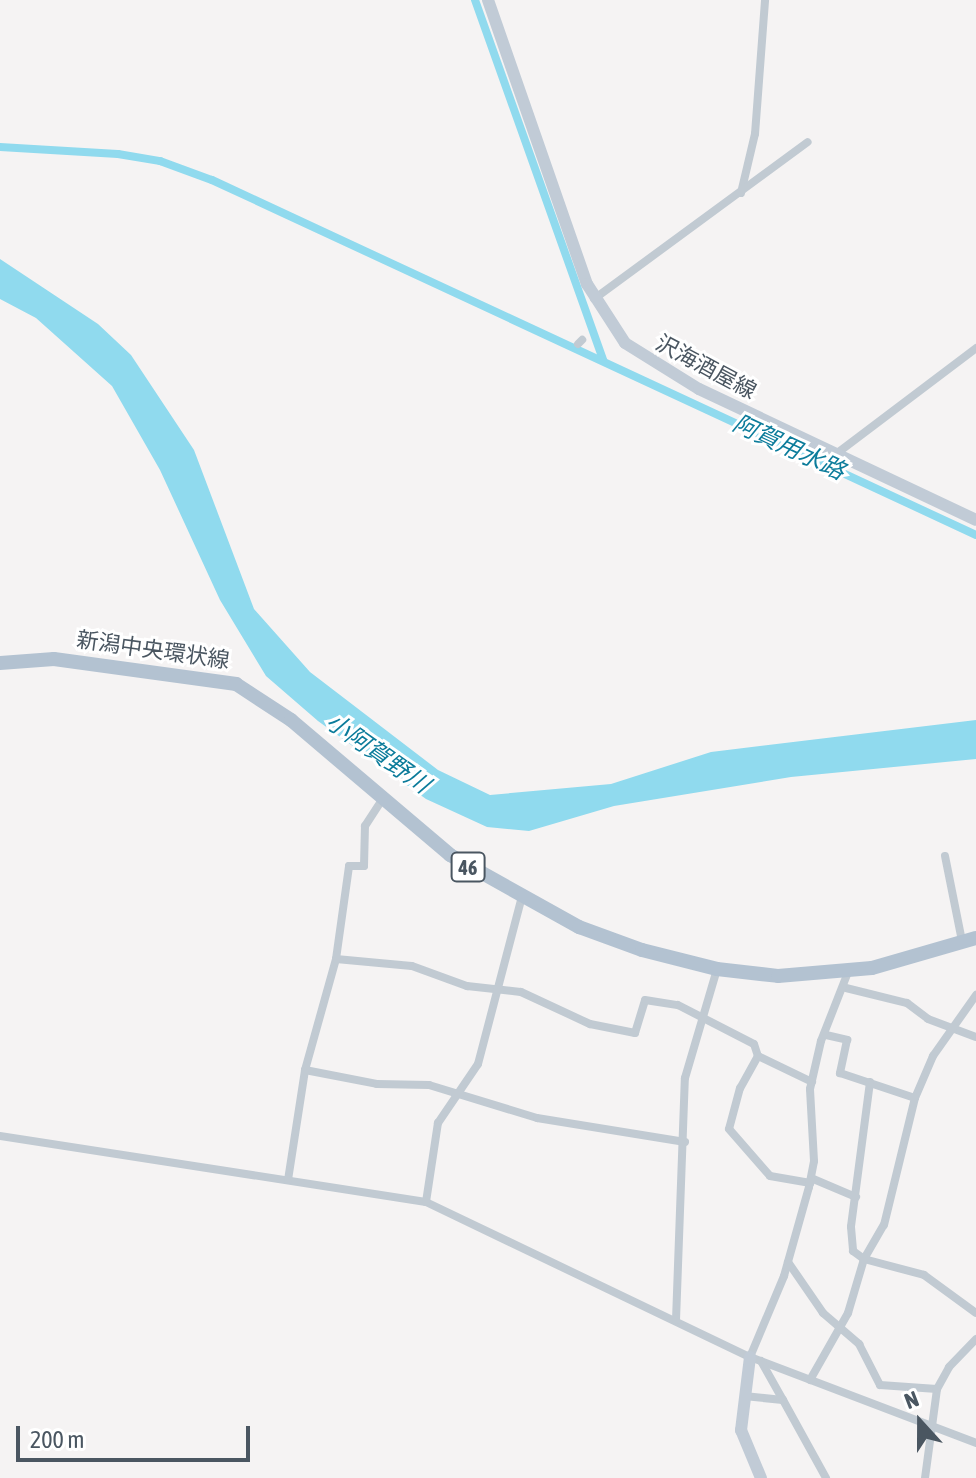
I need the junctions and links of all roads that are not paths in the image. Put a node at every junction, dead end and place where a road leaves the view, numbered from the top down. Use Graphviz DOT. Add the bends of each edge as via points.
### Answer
graph roads {
  1 [pos="488,0"];
  2 [pos="767,1"];
  3 [pos="808,142"];
  4 [pos="740,193"];
  5 [pos="594,299"];
  6 [pos="976,348"];
  7 [pos="836,454"];
  8 [pos="976,520"];
  9 [pos="0,663"];
  10 [pos="381,801"];
  11 [pos="945,856"];
  12 [pos="522,896"];
  13 [pos="969,940"];
  14 [pos="336,959"];
  15 [pos="717,969"];
  16 [pos="848,972"];
  17 [pos="846,988"];
  18 [pos="501,989"];
  19 [pos="976,995"];
  20 [pos="701,1019"];
  21 [pos="956,1029"];
  22 [pos="826,1035"];
  23 [pos="976,1037"];
  24 [pos="758,1056"];
  25 [pos="305,1070"];
  26 [pos="812,1082"];
  27 [pos="870,1082"];
  28 [pos="459,1093"];
  29 [pos="915,1098"];
  30 [pos="0,1136"];
  31 [pos="685,1142"];
  32 [pos="288,1180"];
  33 [pos="811,1180"];
  34 [pos="856,1197"];
  35 [pos="426,1202"];
  36 [pos="864,1259"];
  37 [pos="788,1262"];
  38 [pos="976,1313"];
  39 [pos="676,1320"];
  40 [pos="840,1328"];
  41 [pos="976,1339"];
  42 [pos="756,1358"];
  43 [pos="810,1380"];
  44 [pos="937,1389"];
  45 [pos="743,1396"];
  46 [pos="783,1400"];
  47 [pos="931,1427"];
  48 [pos="976,1443"];
  49 [pos="761,1478"];
  50 [pos="826,1478"];
  51 [pos="925,1478"];
  1 -- 5 [label="main road, 沢海酒屋線"];
  2 -- 4 [label="street" via="755,134"];
  3 -- 4 [label="street"];
  4 -- 5 [label="street"];
  5 -- 7 [label="main road, 沢海酒屋線" via="625,343 649,362"];
  6 -- 7 [label="street"];
  7 -- 8 [label="main road, 沢海酒屋線"];
  9 -- 10 [label="main road, 新潟中央環状線 / 46" via="54,659 236,684 291,720"];
  10 -- 12 [label="main road, 新潟中央環状線 / 46" via="450,855"];
  10 -- 14 [label="street" via="365,826 364,866 349,866"];
  11 -- 13 [label="street"];
  12 -- 15 [label="main road, 新潟中央環状線 / 46" via="579,927"];
  12 -- 18 [label="street" via="503,958"];
  13 -- 16 [label="main road, 新潟中央環状線 / 46"];
  14 -- 18 [label="street" via="412,966 467,986"];
  14 -- 25 [label="street"];
  15 -- 16 [label="main road, 新潟中央環状線 / 46" via="778,976"];
  15 -- 20 [label="street"];
  16 -- 17 [label="street"];
  17 -- 21 [label="street" via="907,1003 928,1019"];
  17 -- 22 [label="street"];
  18 -- 20 [label="street" via="521,992 603,1028 635,1033 645,1000 678,1005"];
  18 -- 28 [label="street" via="478,1064"];
  19 -- 21 [label="street"];
  20 -- 24 [label="street" via="754,1044"];
  20 -- 31 [label="street" via="685,1078"];
  21 -- 23 [label="street"];
  21 -- 29 [label="street" via="933,1056"];
  22 -- 26 [label="street"];
  22 -- 27 [label="street" via="847,1040 840,1073"];
  24 -- 26 [label="street"];
  24 -- 33 [label="street" via="740,1088 729,1129 770,1176"];
  25 -- 28 [label="street"];
  25 -- 32 [label="street"];
  26 -- 33 [label="street"];
  27 -- 29 [label="street"];
  27 -- 34 [label="street"];
  28 -- 31 [label="street" via="537,1118"];
  28 -- 35 [label="street" via="438,1123"];
  29 -- 36 [label="street" via="892,1200"];
  30 -- 32 [label="street"];
  31 -- 39 [label="street" via="678,1192"];
  32 -- 35 [label="street"];
  33 -- 34 [label="street"];
  33 -- 37 [label="street"];
  34 -- 36 [label="street" via="851,1241 853,1251"];
  35 -- 39 [label="street"];
  36 -- 38 [label="street" via="924,1275"];
  36 -- 40 [label="street"];
  37 -- 40 [label="street" via="823,1313"];
  37 -- 42 [label="street"];
  39 -- 42 [label="street"];
  40 -- 43 [label="street"];
  40 -- 44 [label="street" via="863,1349 880,1385"];
  41 -- 44 [label="street" via="949,1367"];
  42 -- 43 [label="street"];
  42 -- 45 [label="main road"];
  42 -- 46 [label="street"];
  43 -- 47 [label="street"];
  44 -- 47 [label="street"];
  45 -- 46 [label="street"];
  45 -- 49 [label="main road" via="743,1441"];
  46 -- 50 [label="street"];
  47 -- 48 [label="street"];
  47 -- 51 [label="street"];
}
